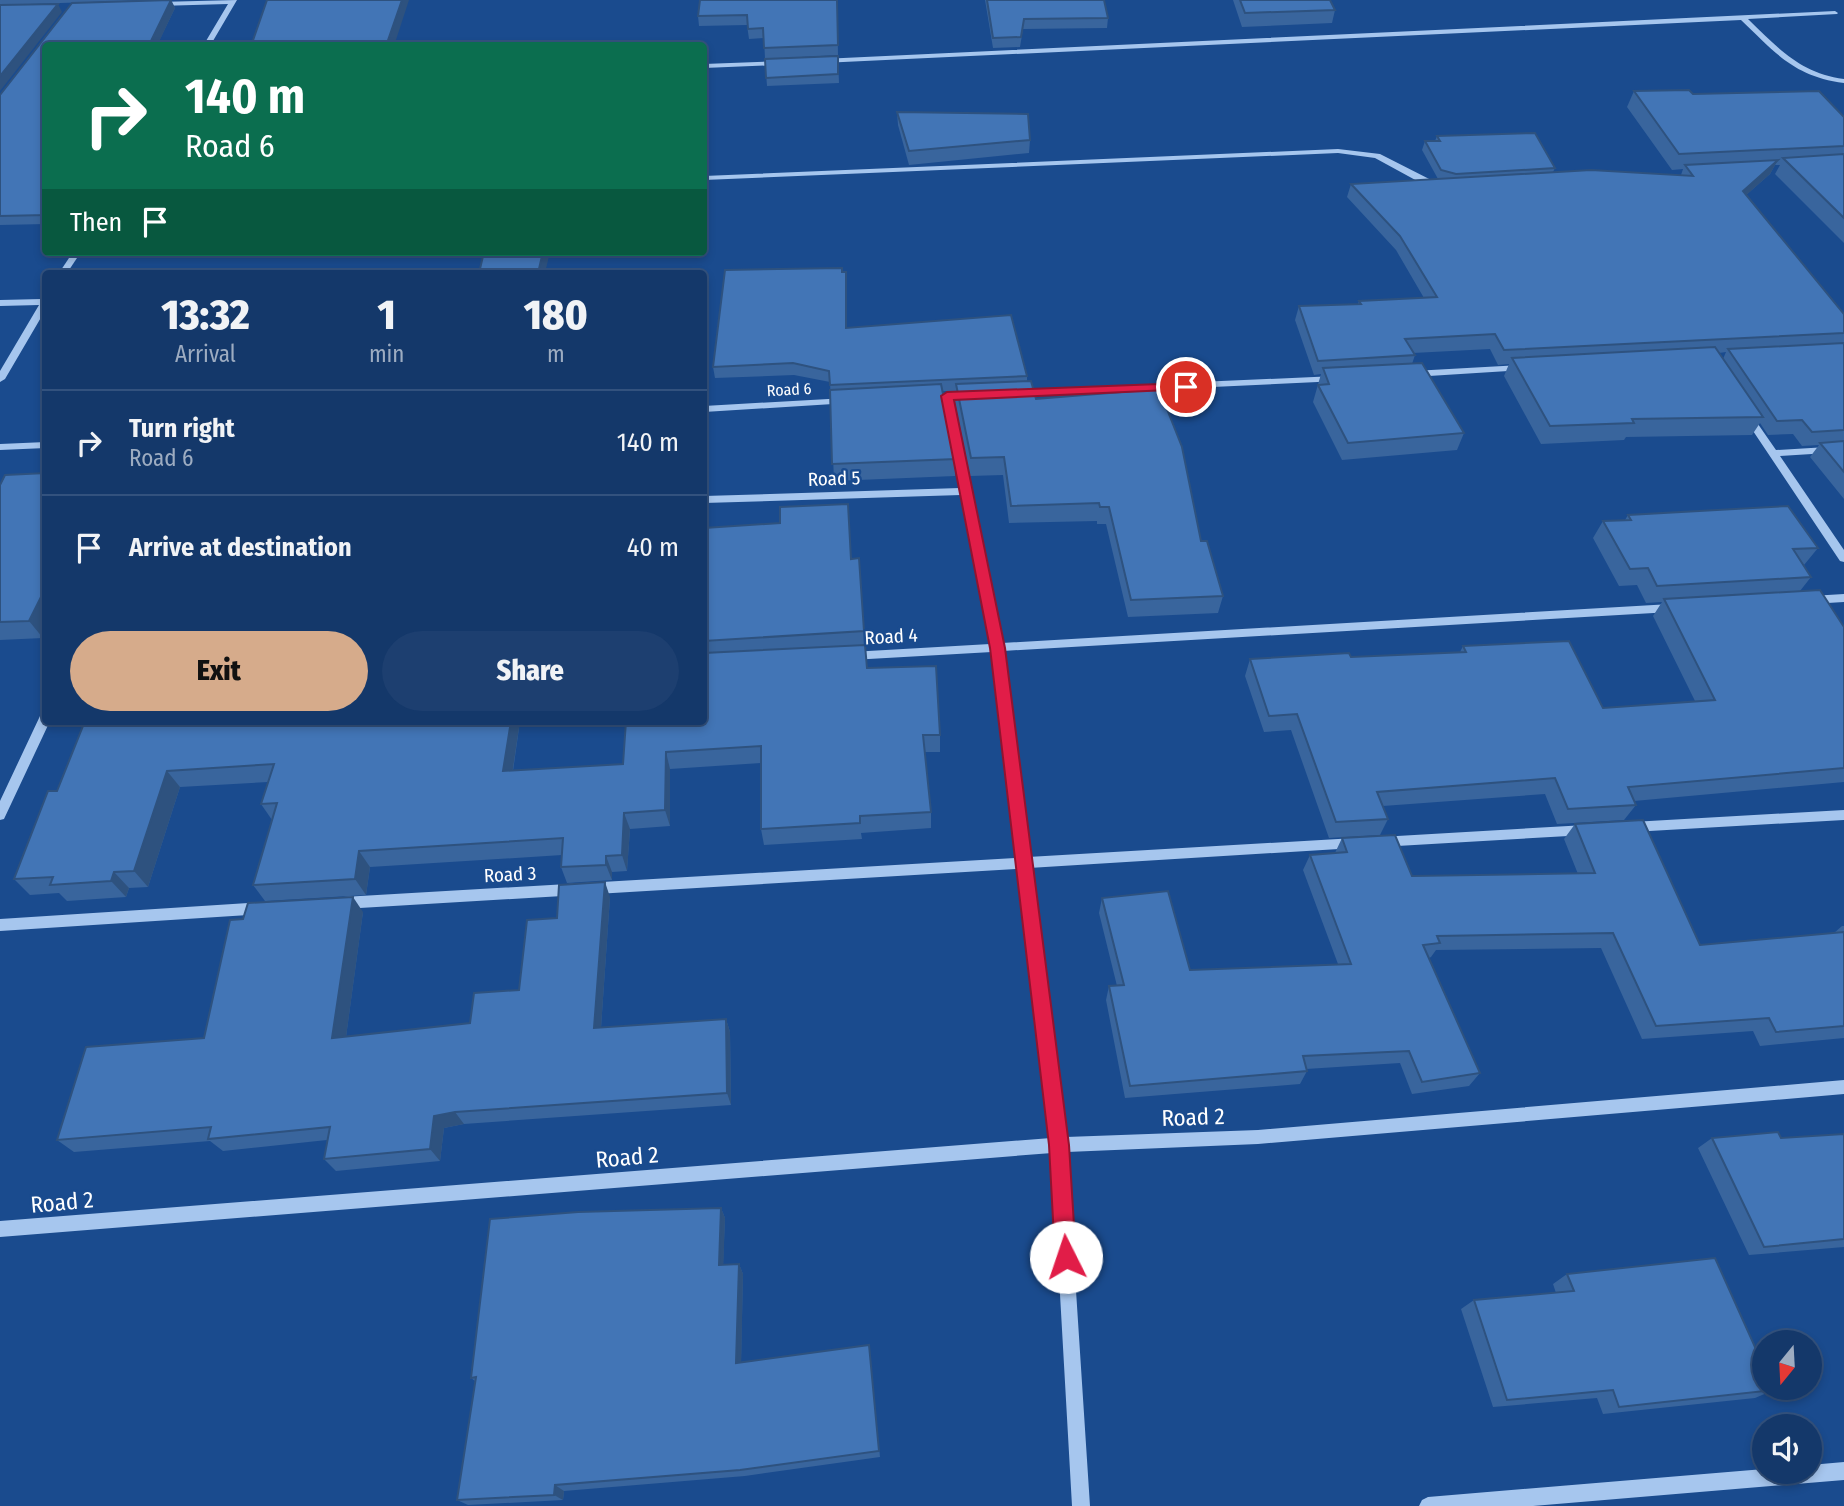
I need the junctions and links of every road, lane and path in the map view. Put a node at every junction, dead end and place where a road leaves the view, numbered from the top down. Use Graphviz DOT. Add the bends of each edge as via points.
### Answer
graph roads {
  1 [pos="234,1"];
  2 [pos="153,4"];
  3 [pos="1835,13"];
  4 [pos="1742,17"];
  5 [pos="208,42"];
  6 [pos="814,61"];
  7 [pos="789,63"];
  8 [pos="707,66"];
  9 [pos="1844,81"];
  10 [pos="707,178"];
  11 [pos="1444,186"];
  12 [pos="42,301"];
  13 [pos="0,303"];
  14 [pos="42,306"];
  15 [pos="1529,368"];
  16 [pos="1405,375"];
  17 [pos="1350,378"];
  18 [pos="0,379"];
  19 [pos="1212,386"];
  20 [pos="989,394"];
  21 [pos="1003,394"];
  22 [pos="947,396"];
  23 [pos="920,397"];
  24 [pos="852,401"];
  25 [pos="707,409"];
  26 [pos="1745,411"];
  27 [pos="42,445"];
  28 [pos="0,447"];
  29 [pos="1844,449"];
  30 [pos="1774,453"];
  31 [pos="966,491"];
  32 [pos="707,500"];
  33 [pos="1844,558"];
  34 [pos="1844,598"];
  35 [pos="1802,601"];
  36 [pos="1677,608"];
  37 [pos="997,648"];
  38 [pos="837,657"];
  39 [pos="42,725"];
  40 [pos="0,815"];
  41 [pos="1844,815"];
  42 [pos="1022,862"];
  43 [pos="329,904"];
  44 [pos="274,907"];
  45 [pos="0,925"];
  46 [pos="1844,1087"];
  47 [pos="1258,1137"];
  48 [pos="1059,1145"];
  49 [pos="0,1229"];
  50 [pos="1844,1471"];
  51 [pos="1080,1506"];
  52 [pos="1428,1506"];
  1 -- 2 [label="street"];
  1 -- 5 [label="street"];
  3 -- 4 [label="street"];
  4 -- 6 [label="street"];
  4 -- 9 [label="street" via="1798,68"];
  7 -- 8 [label="street"];
  10 -- 11 [label="street" via="1338,150 1377,156"];
  12 -- 13 [label="street"];
  14 -- 18 [label="street"];
  15 -- 16 [label="street"];
  17 -- 19 [label="street"];
  19 -- 21 [label="street"];
  20 -- 22 [label="street"];
  22 -- 23 [label="street"];
  22 -- 31 [label="street"];
  24 -- 25 [label="street, Road 6"];
  26 -- 30 [label="street"];
  27 -- 28 [label="street"];
  29 -- 30 [label="street"];
  30 -- 33 [label="street"];
  31 -- 32 [label="street, Road 5"];
  31 -- 37 [label="street"];
  34 -- 35 [label="street"];
  36 -- 37 [label="street, Road 4"];
  37 -- 38 [label="street, Road 4"];
  37 -- 42 [label="street"];
  39 -- 40 [label="street"];
  41 -- 42 [label="street, Road 3"];
  42 -- 43 [label="street, Road 3"];
  42 -- 48 [label="street"];
  44 -- 45 [label="street"];
  46 -- 47 [label="street"];
  47 -- 48 [label="street, Road 2"];
  48 -- 49 [label="street, Road 2"];
  48 -- 51 [label="street"];
  50 -- 52 [label="street"];
}
